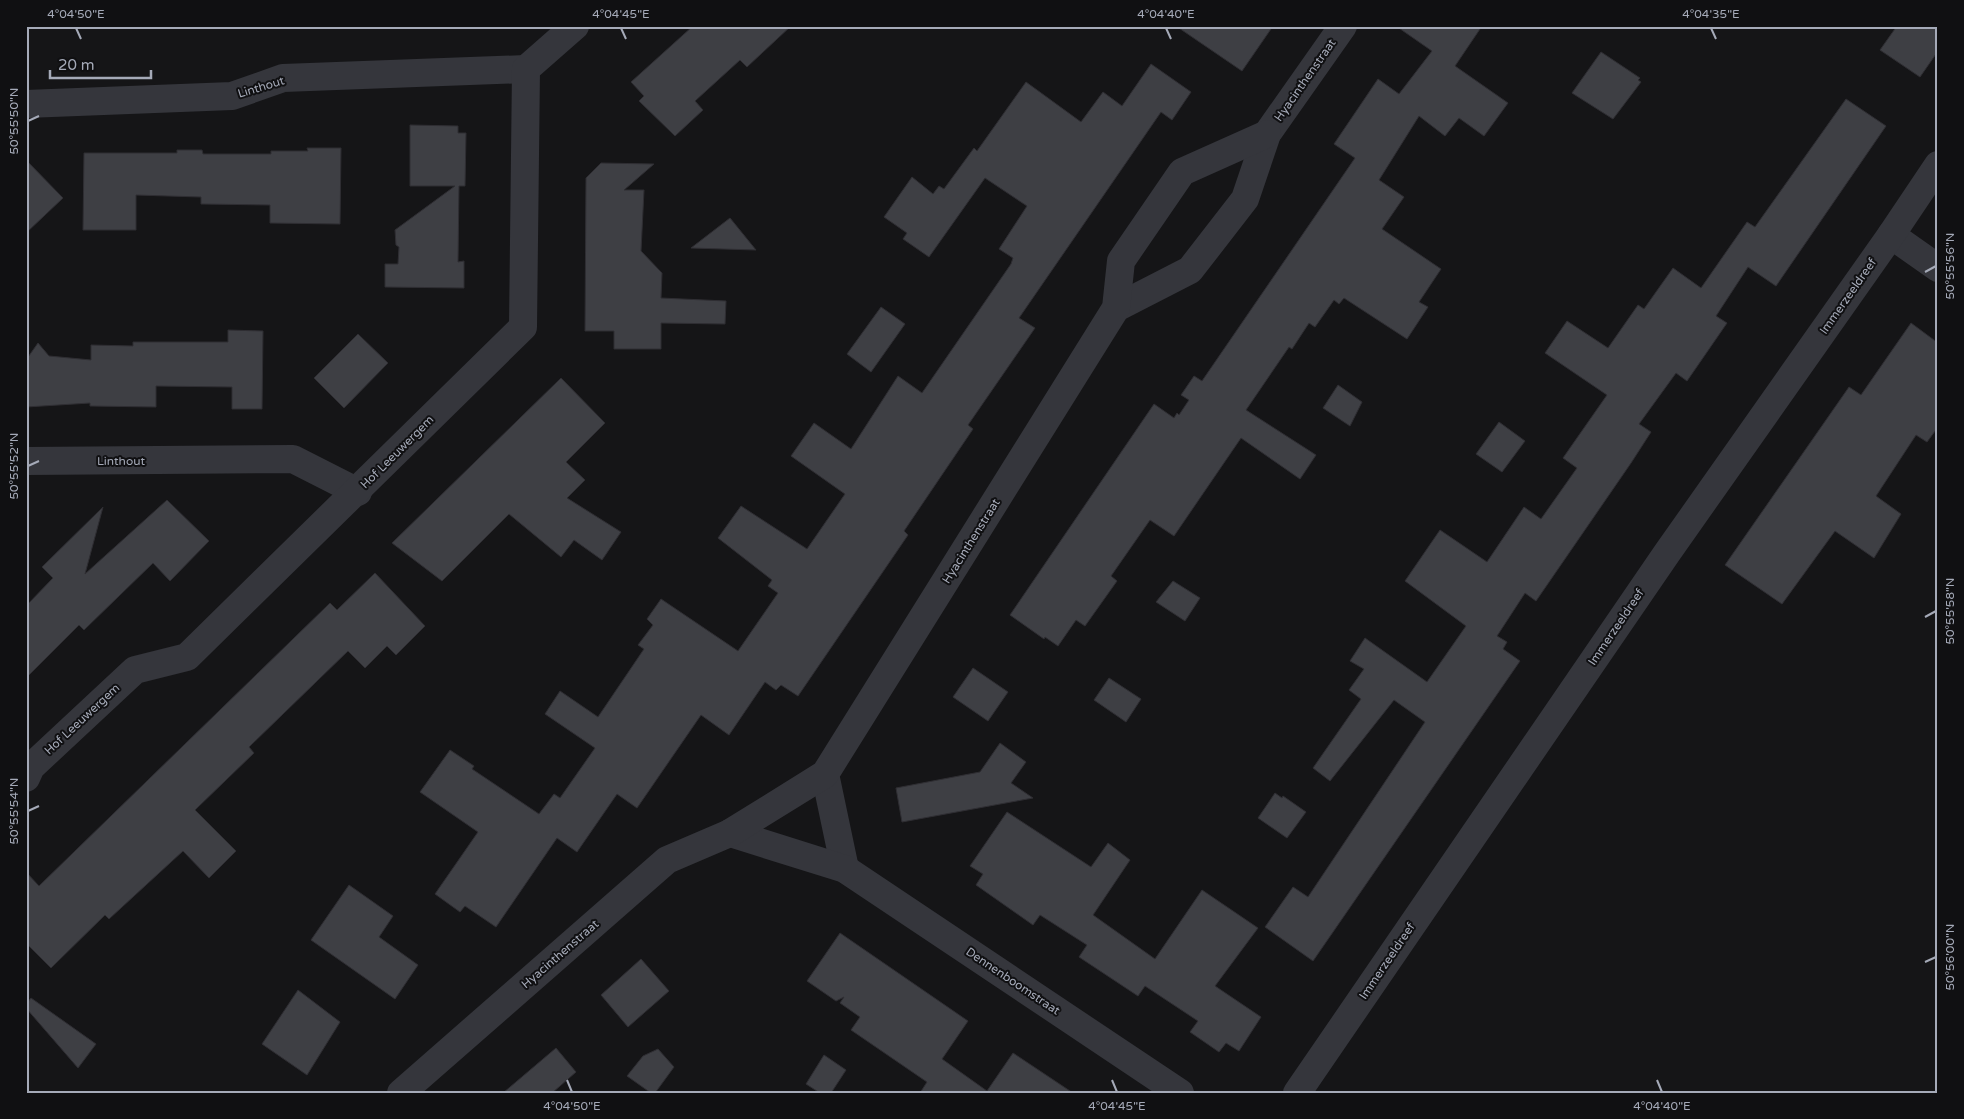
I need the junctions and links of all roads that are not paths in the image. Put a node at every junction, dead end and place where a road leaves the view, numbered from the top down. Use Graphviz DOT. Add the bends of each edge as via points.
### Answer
graph roads {
  1 [pos="576,26"];
  2 [pos="1343,26"];
  3 [pos="526,69"];
  4 [pos="26,104"];
  5 [pos="1268,134"];
  6 [pos="1938,165"];
  7 [pos="1891,235"];
  8 [pos="1938,268"];
  9 [pos="1116,308"];
  10 [pos="26,462"];
  11 [pos="358,492"];
  12 [pos="826,774"];
  13 [pos="26,778"];
  14 [pos="730,832"];
  15 [pos="845,869"];
  16 [pos="401,1093"];
  17 [pos="1180,1093"];
  18 [pos="1297,1093"];
  1 -- 3 [label="street"];
  2 -- 5 [label="street, Hyacinthenstraat"];
  3 -- 4 [label="street, Linthout" via="283,78 232,96"];
  3 -- 11 [label="street, Hof Leeuwergem" via="523,327"];
  5 -- 9 [label="street, Hyacinthenstraat" via="1245,199 1190,270"];
  5 -- 9 [label="street, Hyacinthenstraat" via="1182,172 1121,261"];
  6 -- 7 [label="street, Immerzeeldreef"];
  7 -- 8 [label="street"];
  7 -- 18 [label="street, Immerzeeldreef" via="1666,553"];
  9 -- 12 [label="street, Hyacinthenstraat"];
  10 -- 11 [label="street, Linthout" via="293,459"];
  11 -- 13 [label="street, Hof Leeuwergem" via="187,657 135,670 31,767"];
  12 -- 14 [label="street, Hyacinthenstraat"];
  12 -- 15 [label="street"];
  14 -- 15 [label="street"];
  14 -- 16 [label="street, Hyacinthenstraat" via="667,860"];
  15 -- 17 [label="street, Dennenboomstraat"];
}
